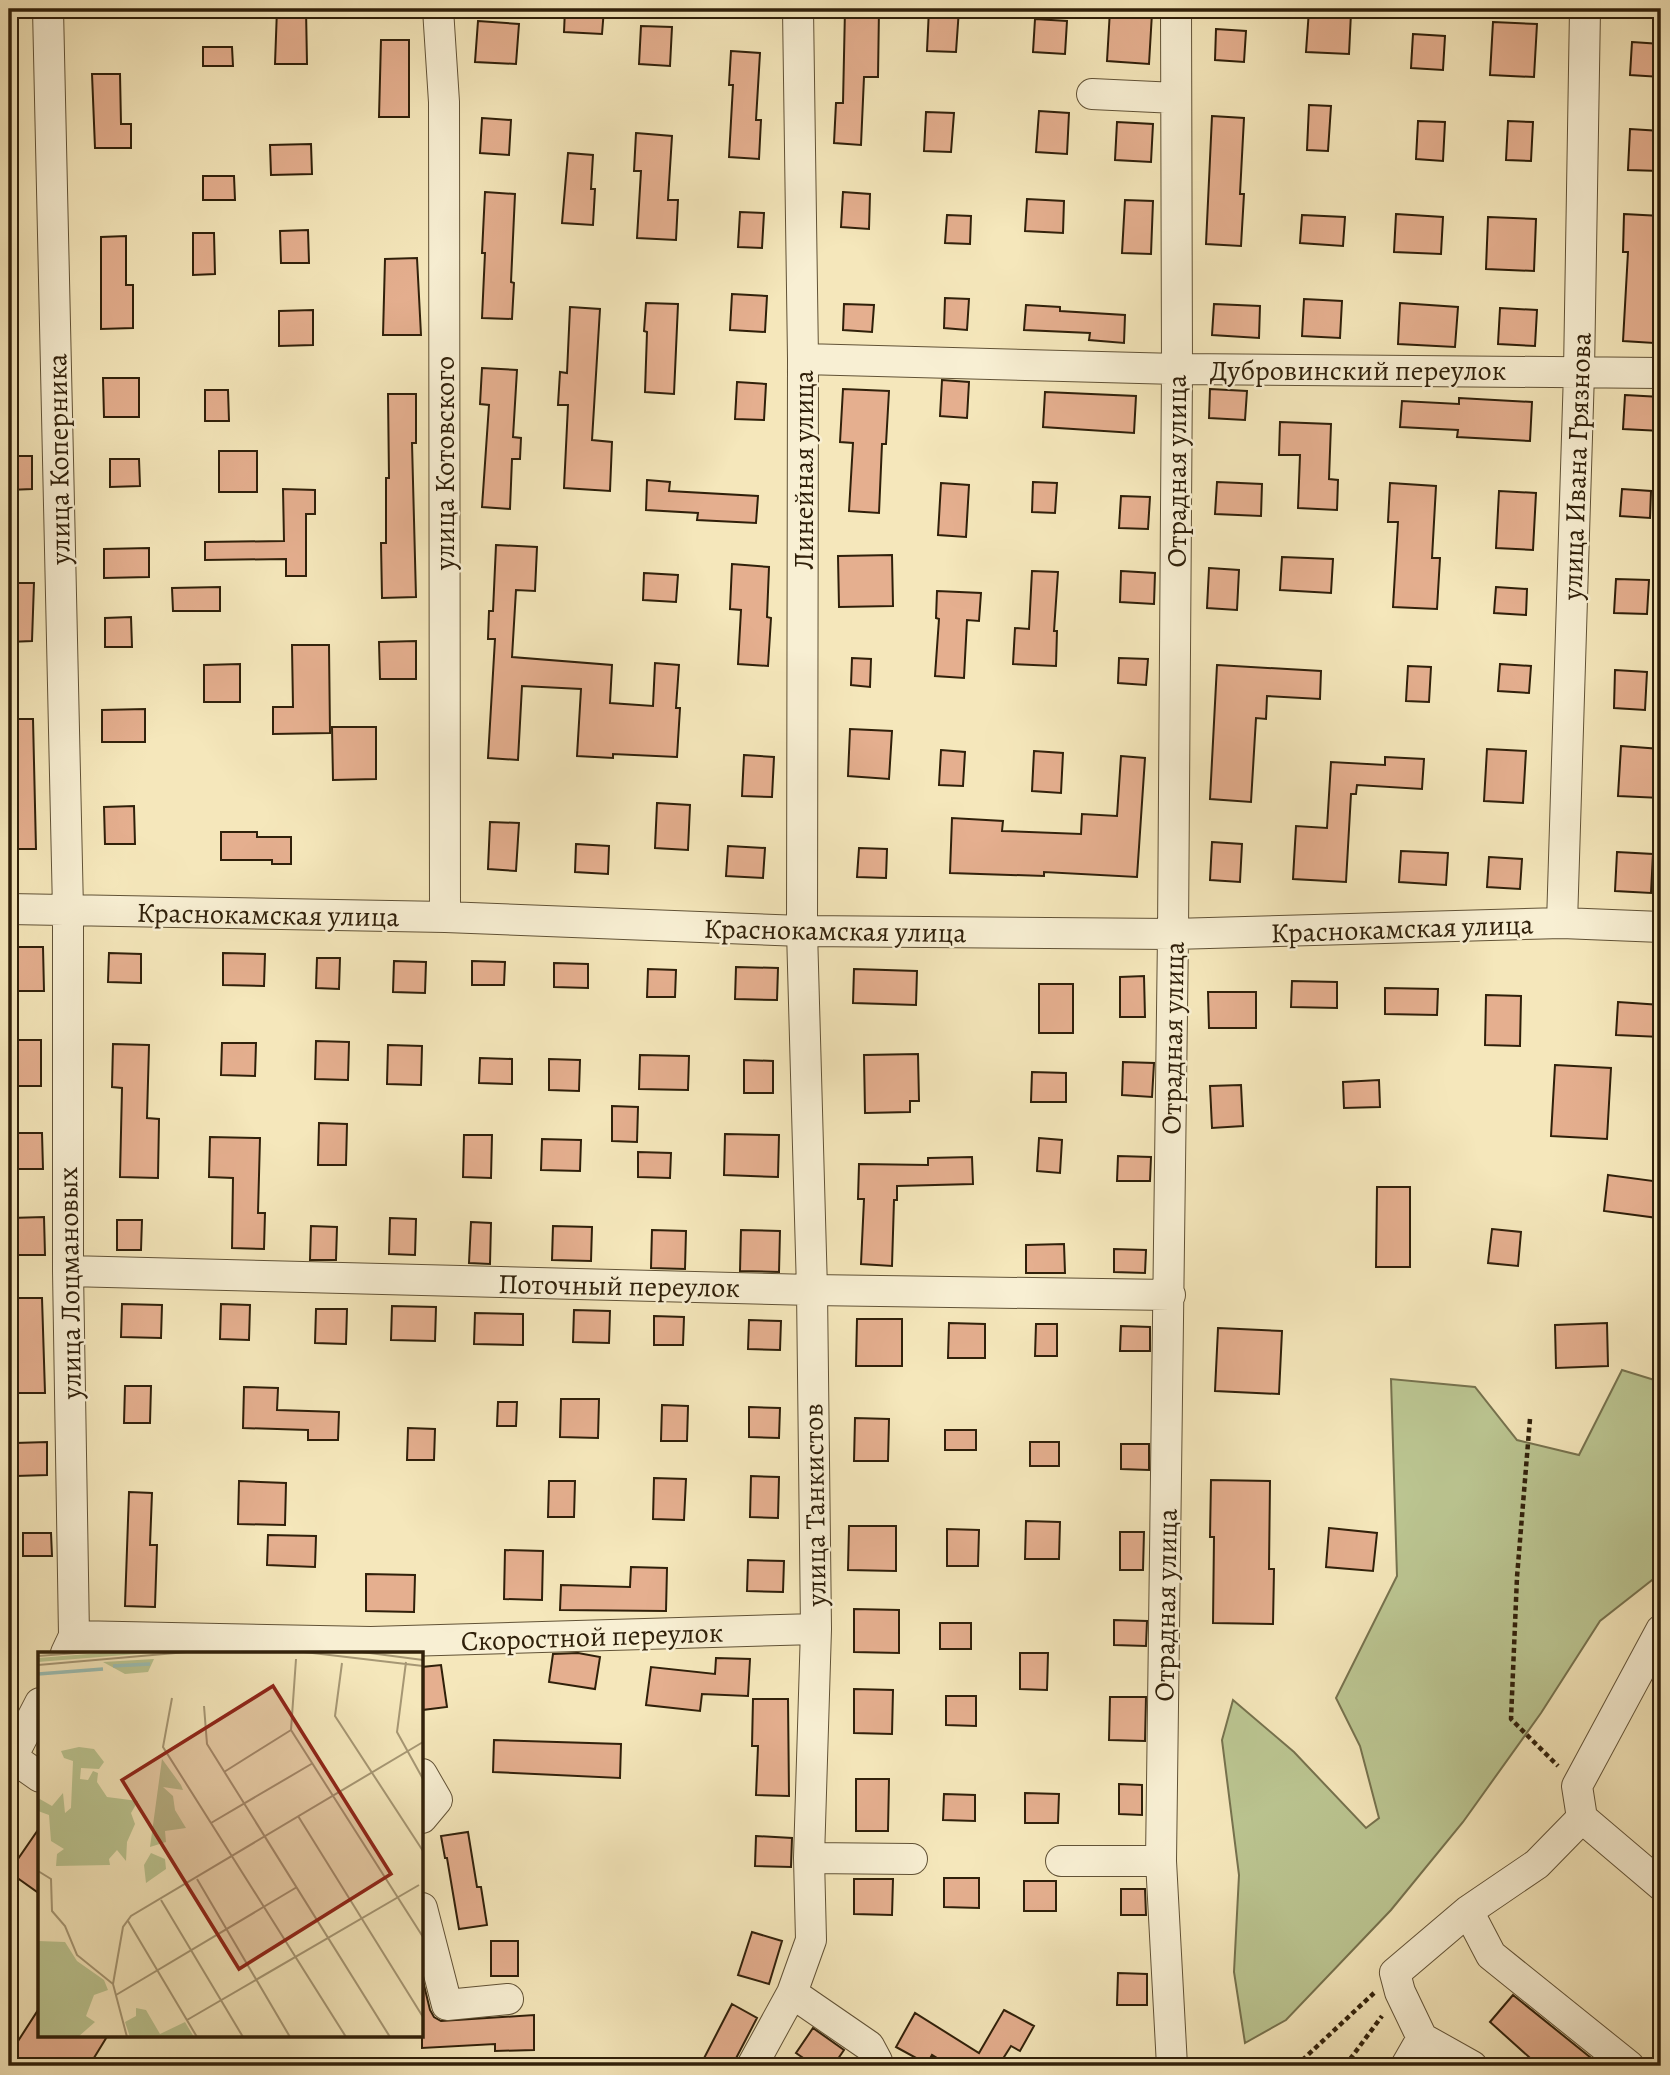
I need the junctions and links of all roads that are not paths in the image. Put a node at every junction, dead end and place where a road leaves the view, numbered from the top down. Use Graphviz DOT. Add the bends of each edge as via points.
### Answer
graph roads {
  1 [pos="48,9"];
  2 [pos="438,9"];
  3 [pos="798,9"];
  4 [pos="1176,9"];
  5 [pos="1585,9"];
  6 [pos="1092,94"];
  7 [pos="1176,98"];
  8 [pos="803,359"];
  9 [pos="1177,369"];
  10 [pos="1579,372"];
  11 [pos="1661,373"];
  12 [pos="9,909"];
  13 [pos="68,910"];
  14 [pos="445,918"];
  15 [pos="1562,923"];
  16 [pos="1661,927"];
  17 [pos="802,931"];
  18 [pos="1173,934"];
  19 [pos="68,1271"];
  20 [pos="812,1290"];
  21 [pos="1170,1295"];
  22 [pos="816,1629"];
  23 [pos="1661,1630"];
  24 [pos="70,1645"];
  25 [pos="372,1648"];
  26 [pos="38,1707"];
  27 [pos="11,1760"];
  28 [pos="38,1776"];
  29 [pos="424,1777"];
  30 [pos="424,1816"];
  31 [pos="1582,1818"];
  32 [pos="809,1858"];
  33 [pos="912,1858"];
  34 [pos="1061,1861"];
  35 [pos="1161,1861"];
  36 [pos="1661,1885"];
  37 [pos="1468,1911"];
  38 [pos="424,1916"];
  39 [pos="792,1993"];
  40 [pos="508,1999"];
  41 [pos="1422,2038"];
  42 [pos="877,2061"];
  43 [pos="752,2066"];
  44 [pos="1172,2066"];
  45 [pos="1406,2066"];
  46 [pos="1472,2066"];
  47 [pos="1629,2066"];
  1 -- 13 [label="street, улица Коперника"];
  2 -- 14 [label="street, улица Котовского" via="444,102"];
  3 -- 8 [label="street, Линейная улица"];
  4 -- 7 [label="street, Отрадная улица"];
  5 -- 10 [label="street, улица Ивана Грязнова"];
  6 -- 7 [label="street"];
  7 -- 9 [label="street, Отрадная улица"];
  8 -- 9 [label="street, Дубровинский переулок"];
  8 -- 17 [label="street, Линейная улица"];
  9 -- 10 [label="street, Дубровинский переулок"];
  9 -- 18 [label="street, Отрадная улица"];
  10 -- 11 [label="street, Дубровинский переулок"];
  10 -- 15 [label="street, улица Ивана Грязнова"];
  12 -- 13 [label="street, Краснокамская улица"];
  13 -- 14 [label="street, Краснокамская улица"];
  13 -- 19 [label="street, улица Лоцмановых"];
  14 -- 17 [label="street, Краснокамская улица"];
  15 -- 16 [label="street, Краснокамская улица"];
  15 -- 18 [label="street, Краснокамская улица"];
  17 -- 18 [label="street, Краснокамская улица"];
  17 -- 20 [label="street, улица Танкистов"];
  18 -- 21 [label="street, Отрадная улица"];
  19 -- 20 [label="street, Поточный переулок"];
  19 -- 24 [label="street, улица Лоцмановых"];
  20 -- 21 [label="street, Поточный переулок"];
  20 -- 22 [label="street, улица Танкистов"];
  21 -- 35 [label="street, Отрадная улица"];
  22 -- 25 [label="street, Скоростной переулок"];
  22 -- 32 [label="street, улица Танкистов"];
  23 -- 31 [label="street" via="1577,1786"];
  24 -- 25 [label="street, Скоростной переулок"];
  26 -- 27 [label="street"];
  27 -- 28 [label="street"];
  29 -- 30 [label="street" via="437,1800"];
  31 -- 36 [label="street"];
  31 -- 37 [label="street" via="1536,1864"];
  32 -- 33 [label="street"];
  32 -- 39 [label="street, улица Танкистов" via="810,1940"];
  34 -- 35 [label="street"];
  35 -- 44 [label="street, Отрадная улица"];
  37 -- 41 [label="street" via="1397,1983"];
  37 -- 47 [label="street" via="1491,1955"];
  38 -- 40 [label="street" via="447,2005"];
  39 -- 42 [label="street" via="869,2046"];
  39 -- 43 [label="street, улица Танкистов"];
  41 -- 45 [label="street"];
  41 -- 46 [label="street"];
}
